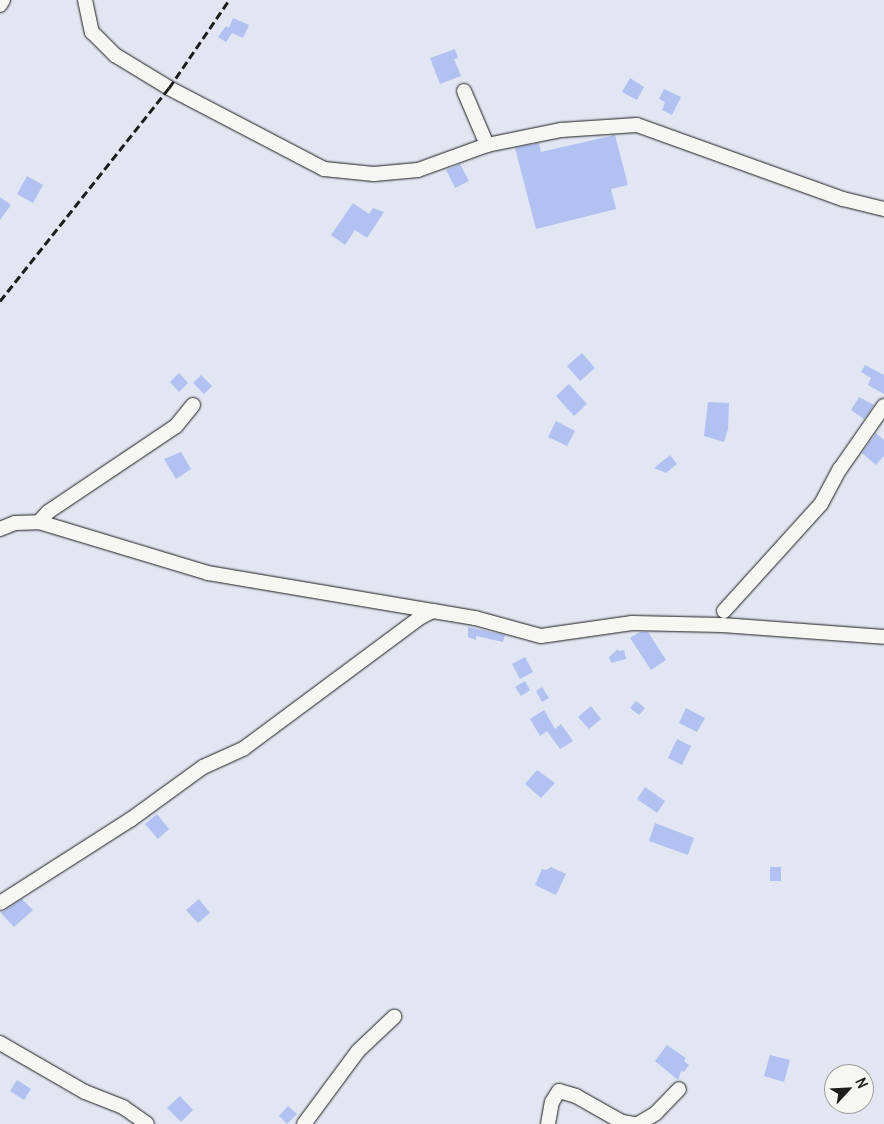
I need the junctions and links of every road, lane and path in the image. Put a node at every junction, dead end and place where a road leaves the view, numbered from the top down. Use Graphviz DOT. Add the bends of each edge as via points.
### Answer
graph roads {
  1 [pos="3,0"];
  2 [pos="85,0"];
  3 [pos="0,5"];
  4 [pos="464,90"];
  5 [pos="487,145"];
  6 [pos="884,209"];
  7 [pos="192,405"];
  8 [pos="884,406"];
  9 [pos="39,522"];
  10 [pos="0,529"];
  11 [pos="433,611"];
  12 [pos="724,611"];
  13 [pos="884,637"];
  14 [pos="0,903"];
  15 [pos="394,1017"];
  16 [pos="0,1042"];
  17 [pos="679,1089"];
  18 [pos="147,1124"];
  19 [pos="304,1124"];
  20 [pos="548,1124"];
  21 [pos="636,1124"];
  1 -- 3 [label="street"];
  2 -- 5 [label="street" via="92,32 115,55 169,88 324,169 374,174 418,170"];
  4 -- 5 [label="street"];
  5 -- 6 [label="street" via="560,130 637,125 843,199"];
  7 -- 9 [label="street" via="176,426 48,512"];
  8 -- 12 [label="street" via="820,504"];
  9 -- 10 [label="street" via="15,523"];
  9 -- 11 [label="street" via="208,573"];
  11 -- 13 [label="street" via="475,618 541,636 632,623 722,625"];
  11 -- 14 [label="street" via="243,748 203,767 130,820"];
  15 -- 19 [label="street" via="358,1052"];
  16 -- 18 [label="street" via="85,1092 123,1107"];
  17 -- 21 [label="street" via="656,1113"];
  20 -- 21 [label="street" via="552,1102 559,1091 576,1096 622,1122"];
}
